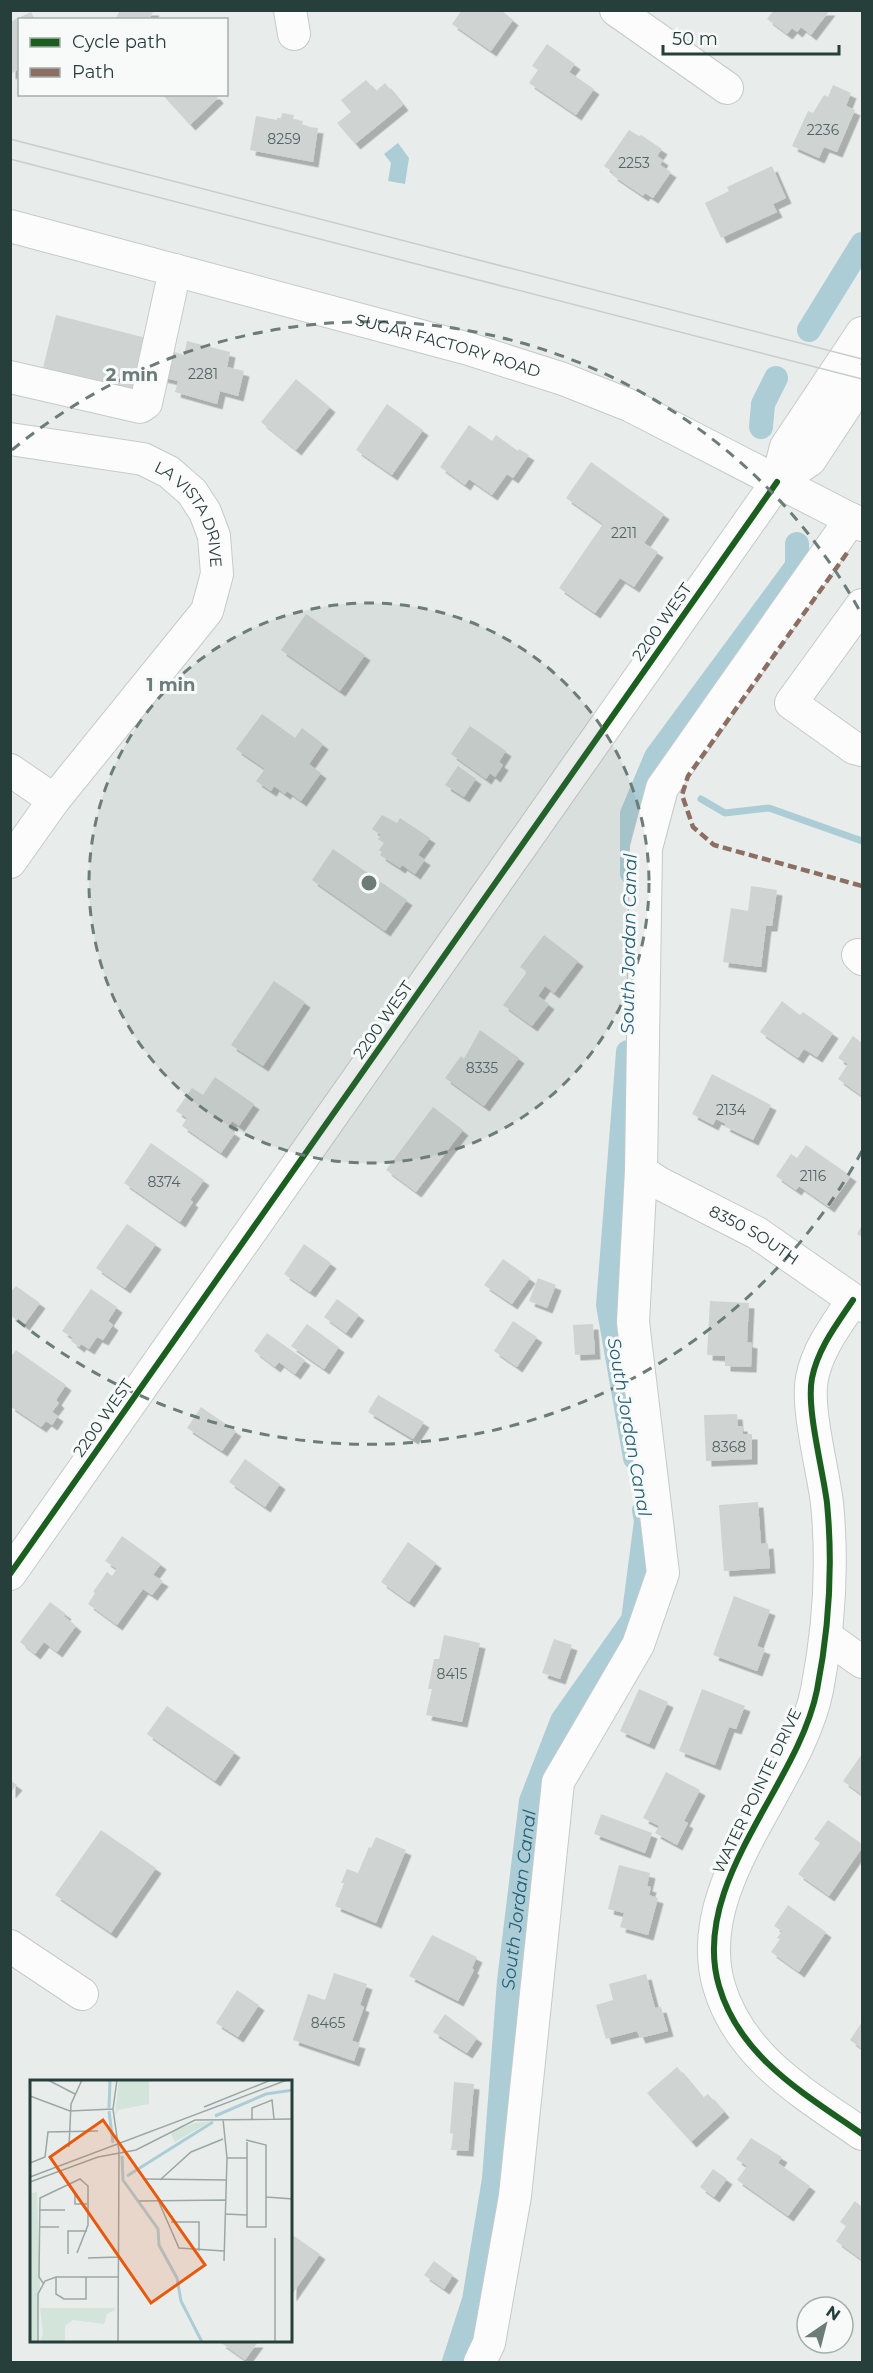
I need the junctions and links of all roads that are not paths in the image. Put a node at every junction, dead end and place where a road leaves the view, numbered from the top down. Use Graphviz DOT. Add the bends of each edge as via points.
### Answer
graph roads {
  1 [pos="616,10"];
  2 [pos="727,88"];
  3 [pos="13,236"];
  4 [pos="175,270"];
  5 [pos="862,333"];
  6 [pos="10,377"];
  7 [pos="862,381"];
  8 [pos="10,440"];
  9 [pos="777,482"];
  10 [pos="857,522"];
  11 [pos="862,605"];
  12 [pos="862,750"];
  13 [pos="10,770"];
  14 [pos="54,800"];
  15 [pos="10,862"];
  16 [pos="640,1171"];
  17 [pos="858,1303"];
  18 [pos="10,1574"];
  19 [pos="827,1637"];
  20 [pos="862,1662"];
  21 [pos="10,1946"];
  22 [pos="82,1994"];
  23 [pos="862,2134"];
  24 [pos="480,2362"];
  1 -- 2 [label="street"];
  3 -- 4 [label="street, SUGAR FACTORY ROAD"];
  4 -- 6 [label="street" via="146,403 140,407"];
  4 -- 9 [label="street, SUGAR FACTORY ROAD" via="469,349 563,379 631,406"];
  5 -- 9 [label="street, 2200 WEST" via="786,447"];
  7 -- 9 [label="street, 2200 WEST" via="810,460"];
  8 -- 14 [label="street, LA VISTA DRIVE" via="143,459 169,472 192,492 206,512 214,536 217,574 207,612"];
  9 -- 10 [label="street, SUGAR FACTORY ROAD"];
  9 -- 18 [label="street, 2200 WEST"];
  10 -- 16 [label="street" via="662,788 646,848"];
  11 -- 12 [label="street" via="791,703"];
  13 -- 14 [label="street"];
  14 -- 15 [label="street, LA VISTA DRIVE"];
  16 -- 17 [label="street, 8350 SOUTH" via="757,1233"];
  16 -- 24 [label="street" via="633,1322 663,1573 638,1645 558,1782 515,2196 489,2343"];
  17 -- 19 [label="street, WATER POINTE DRIVE" via="818,1354 811,1380 829,1542"];
  19 -- 20 [label="street"];
  19 -- 23 [label="street, WATER POINTE DRIVE" via="807,1724 725,1888 714,1954 719,1986 751,2048 778,2075"];
  21 -- 22 [label="street"];
}
